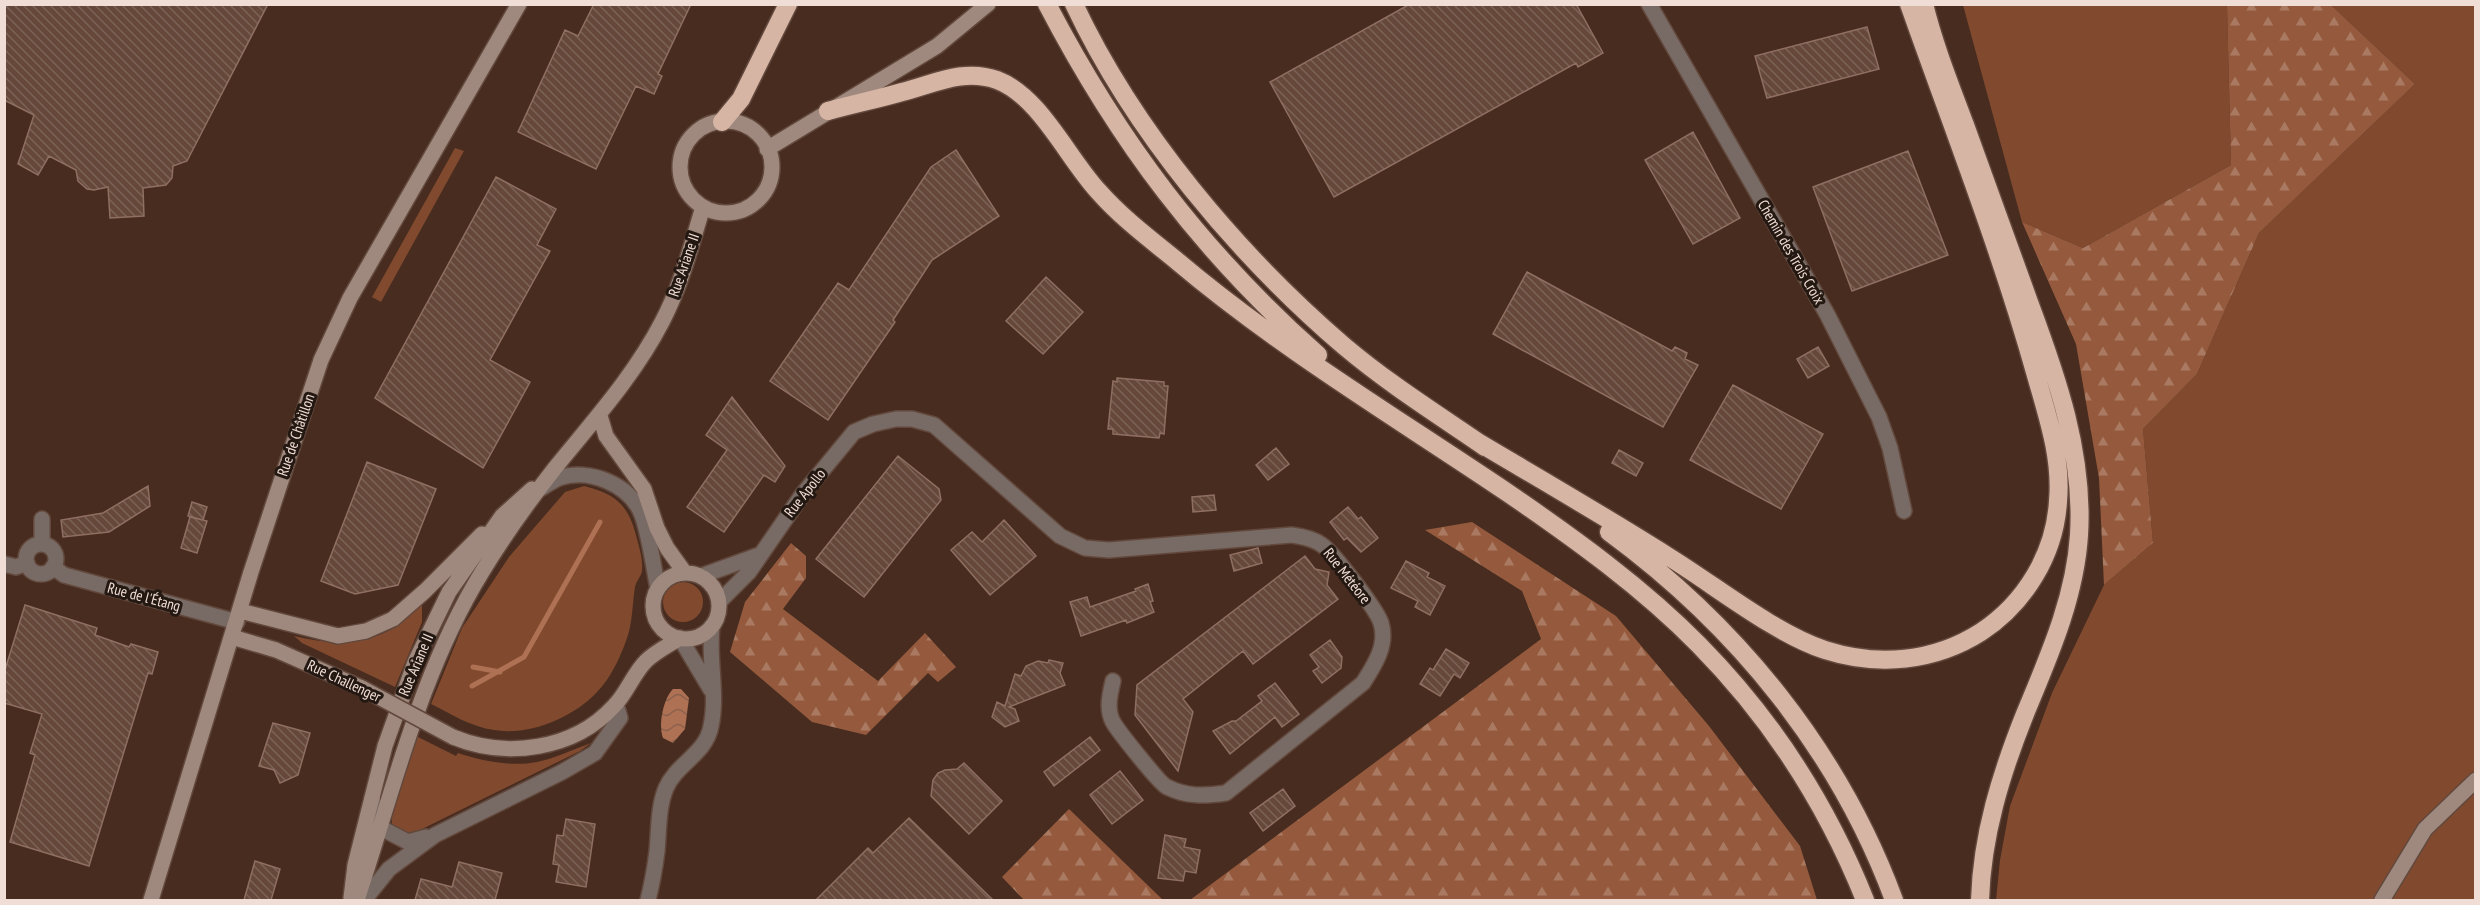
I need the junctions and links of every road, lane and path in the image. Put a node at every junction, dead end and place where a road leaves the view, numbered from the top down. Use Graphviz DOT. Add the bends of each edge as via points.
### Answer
graph roads {
  1 [pos="519,4"];
  2 [pos="788,4"];
  3 [pos="988,4"];
  4 [pos="1047,4"];
  5 [pos="1074,4"];
  6 [pos="1649,4"];
  7 [pos="1909,4"];
  8 [pos="1923,4"];
  9 [pos="828,111"];
  10 [pos="722,122"];
  11 [pos="768,149"];
  12 [pos="702,207"];
  13 [pos="600,416"];
  14 [pos="1394,416"];
  15 [pos="854,432"];
  16 [pos="1476,441"];
  17 [pos="556,467"];
  18 [pos="538,490"];
  19 [pos="1904,511"];
  20 [pos="502,516"];
  21 [pos="42,519"];
  22 [pos="42,544"];
  23 [pos="759,555"];
  24 [pos="27,563"];
  25 [pos="4,564"];
  26 [pos="53,567"];
  27 [pos="685,573"];
  28 [pos="701,576"];
  29 [pos="658,589"];
  30 [pos="719,602"];
  31 [pos="239,616"];
  32 [pos="712,626"];
  33 [pos="232,637"];
  34 [pos="680,638"];
  35 [pos="1113,681"];
  36 [pos="713,692"];
  37 [pos="616,704"];
  38 [pos="2475,780"];
  39 [pos="372,798"];
  40 [pos="381,828"];
  41 [pos="435,834"];
  42 [pos="152,900"];
  43 [pos="351,900"];
  44 [pos="357,900"];
  45 [pos="364,900"];
  46 [pos="648,900"];
  47 [pos="1865,900"];
  48 [pos="1894,900"];
  49 [pos="1980,900"];
  50 [pos="2382,900"];
  1 -- 31 [label="street, Rue de Châtillon" via="350,298 321,360"];
  2 -- 10 [label="highway" via="741,99"];
  3 -- 9 [label="street" via="937,46"];
  4 -- 14 [label="highway" via="1111,118 1194,230 1288,328"];
  5 -- 16 [label="highway" via="1120,86 1163,150 1253,259 1345,347"];
  6 -- 19 [label="street, Chemin des Trois Croix" via="1827,314 1874,406 1890,448"];
  7 -- 16 [label="highway" via="2026,340 2055,444 2059,498 2051,539 2032,581 2004,614 1957,645 1911,659 1856,657 1823,649 1787,633 1669,556"];
  8 -- 49 [label="highway" via="2044,341 2073,438 2079,481 2079,533 2072,588 1995,802 1984,850"];
  9 -- 11 [label="street"];
  9 -- 14 [label="highway" via="944,78 985,76 1008,85 1036,111 1076,166 1118,212 1190,273 1284,343"];
  10 -- 11 [label="street" via="753,131"];
  10 -- 12 [label="street" via="695,133 682,154 683,184"];
  11 -- 12 [label="street" via="770,179 751,206 721,213"];
  12 -- 13 [label="street, Rue Ariane II" via="680,281 662,322"];
  13 -- 17 [label="street, Rue Ariane II"];
  13 -- 27 [label="street" via="606,436 644,489 657,528"];
  14 -- 47 [label="highway" via="1589,550 1698,643 1744,694 1783,746 1820,806"];
  15 -- 23 [label="street, Rue Apollo"];
  15 -- 35 [label="street, Rue Météore" via="896,420 912,419 934,425 1060,536 1085,548 1109,550 1292,535 1308,538 1324,545 1381,623 1383,644 1363,683 1226,793 1202,796 1164,786 1113,722 1109,704"];
  16 -- 48 [label="highway" via="1627,545 1729,636 1790,710 1825,761 1862,828"];
  17 -- 18 [label="street, Rue Ariane II"];
  17 -- 20 [label="street, Rue Ariane II"];
  18 -- 29 [label="street" via="559,478 583,476 615,484 628,494 641,514"];
  18 -- 40 [label="street, Rue Ariane II" via="483,571 449,632 421,701"];
  20 -- 31 [label="street" via="393,619 366,631 338,636"];
  20 -- 39 [label="street, Rue Ariane II" via="449,592 415,662 384,746"];
  21 -- 22 [label="street"];
  22 -- 24 [label="street" via="29,550"];
  22 -- 26 [label="street" via="54,551"];
  23 -- 28 [label="street"];
  23 -- 30 [label="street, Rue Apollo" via="749,572"];
  24 -- 25 [label="street" via="16,567"];
  24 -- 26 [label="street" via="42,573"];
  26 -- 31 [label="street, Rue de l'Étang" via="64,575"];
  27 -- 28 [label="street"];
  27 -- 29 [label="street" via="669,577"];
  28 -- 30 [label="street" via="716,591"];
  29 -- 34 [label="street" via="653,603 656,619 666,632"];
  30 -- 32 [label="street"];
  31 -- 33 [label="street, Rue de Châtillon"];
  32 -- 34 [label="street" via="698,636"];
  32 -- 36 [label="street" via="709,646"];
  33 -- 37 [label="street, Rue Challenger, bridge" via="276,650 362,688 453,737 487,748 510,750 555,742 599,720"];
  33 -- 42 [label="street, Rue de Châtillon"];
  34 -- 36 [label="street"];
  34 -- 37 [label="street, Rue Challenger" via="646,661"];
  36 -- 46 [label="street" via="711,729 704,745 675,774 662,800"];
  37 -- 41 [label="street, Rue Challenger" via="620,718 595,753"];
  38 -- 50 [label="street" via="2425,829"];
  39 -- 40 [label="street"];
  39 -- 43 [label="street, Rue Ariane II" via="354,865"];
  40 -- 41 [label="street" via="408,842"];
  40 -- 44 [label="street, Rue Ariane II"];
  41 -- 45 [label="street, Rue Challenger" via="389,869"];
}
